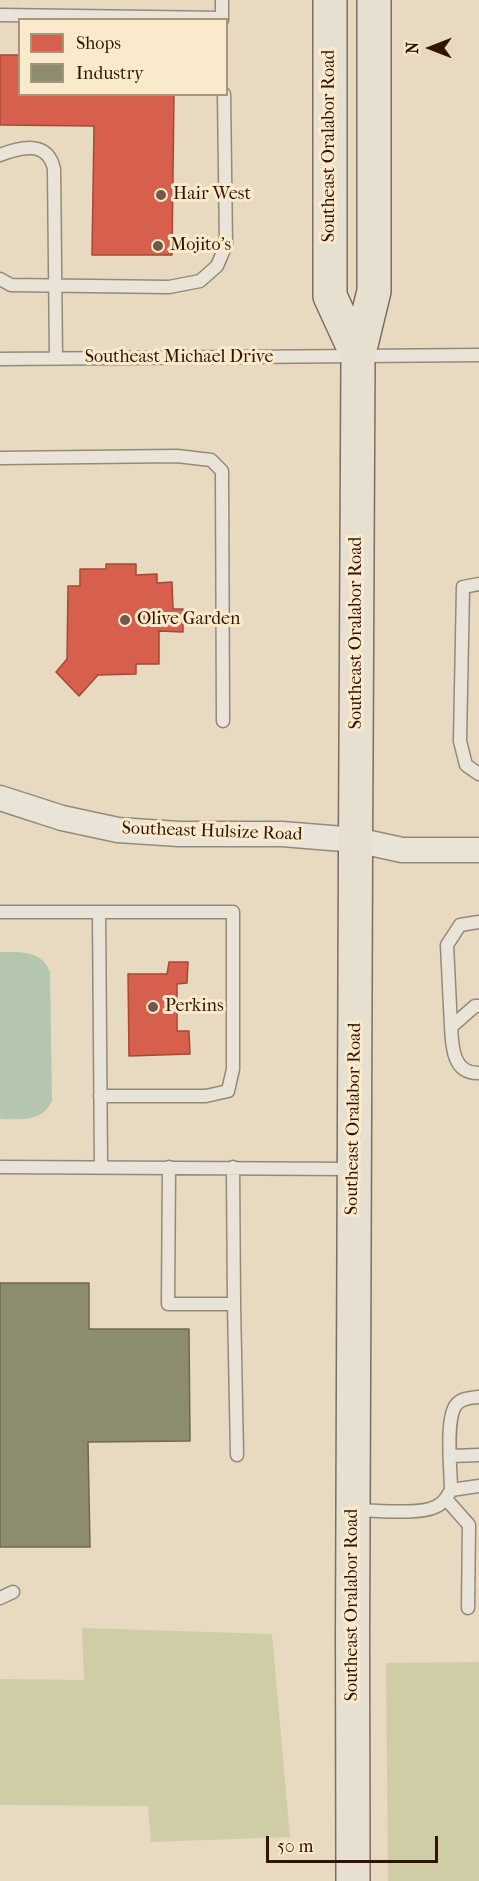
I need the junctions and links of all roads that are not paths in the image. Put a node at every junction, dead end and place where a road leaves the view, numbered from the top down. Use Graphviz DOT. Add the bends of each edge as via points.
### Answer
graph roads {
  1 [pos="222,0"];
  2 [pos="330,0"];
  3 [pos="374,0"];
  4 [pos="0,15"];
  5 [pos="166,18"];
  6 [pos="222,18"];
  7 [pos="224,96"];
  8 [pos="0,155"];
  9 [pos="0,279"];
  10 [pos="55,286"];
  11 [pos="479,355"];
  12 [pos="358,357"];
  13 [pos="0,359"];
  14 [pos="56,359"];
  15 [pos="0,458"];
  16 [pos="479,584"];
  17 [pos="223,721"];
  18 [pos="479,774"];
  19 [pos="0,798"];
  20 [pos="356,840"];
  21 [pos="479,850"];
  22 [pos="0,912"];
  23 [pos="99,912"];
  24 [pos="479,922"];
  25 [pos="479,1006"];
  26 [pos="452,1027"];
  27 [pos="479,1073"];
  28 [pos="100,1096"];
  29 [pos="0,1167"];
  30 [pos="101,1167"];
  31 [pos="169,1167"];
  32 [pos="233,1167"];
  33 [pos="352,1168"];
  34 [pos="234,1304"];
  35 [pos="478,1398"];
  36 [pos="237,1455"];
  37 [pos="451,1455"];
  38 [pos="479,1455"];
  39 [pos="479,1486"];
  40 [pos="448,1494"];
  41 [pos="354,1509"];
  42 [pos="13,1592"];
  43 [pos="0,1598"];
  44 [pos="468,1608"];
  45 [pos="353,1881"];
  1 -- 6 [label="lane"];
  2 -- 12 [label="main road, Southeast Oralabor Road" via="330,296"];
  3 -- 12 [label="main road, Southeast Oralabor Road" via="374,291"];
  4 -- 5 [label="lane"];
  7 -- 10 [label="lane" via="226,245 217,266 200,281 169,287"];
  8 -- 10 [label="lane" via="15,149 41,149 52,157"];
  9 -- 10 [label="lane" via="11,285"];
  10 -- 14 [label="lane"];
  11 -- 12 [label="lane, Southeast Michael Drive"];
  12 -- 14 [label="lane, Southeast Michael Drive"];
  12 -- 20 [label="main road, Southeast Oralabor Road"];
  13 -- 14 [label="lane, Southeast Michael Drive"];
  15 -- 17 [label="lane" via="177,456 211,460 222,471"];
  16 -- 18 [label="lane" via="463,586 460,741 466,765"];
  19 -- 20 [label="street, Southeast Hulsize Road" via="62,818 118,830"];
  20 -- 21 [label="street, Southeast Hulsize Road" via="402,850"];
  20 -- 33 [label="main road, Southeast Oralabor Road"];
  22 -- 23 [label="lane"];
  23 -- 28 [label="lane"];
  23 -- 28 [label="lane" via="233,912 233,1069 228,1091 206,1096"];
  24 -- 26 [label="lane" via="460,925 447,945"];
  25 -- 26 [label="lane"];
  26 -- 27 [label="lane" via="452,1050 459,1067"];
  28 -- 30 [label="lane"];
  29 -- 30 [label="lane"];
  30 -- 31 [label="lane"];
  31 -- 32 [label="lane"];
  31 -- 34 [label="lane" via="168,1304"];
  32 -- 33 [label="lane"];
  32 -- 34 [label="lane"];
  33 -- 41 [label="main road, Southeast Oralabor Road"];
  34 -- 36 [label="lane"];
  35 -- 37 [label="lane" via="456,1405 451,1420"];
  37 -- 38 [label="lane"];
  37 -- 40 [label="lane"];
  39 -- 40 [label="lane"];
  40 -- 41 [label="lane" via="435,1508"];
  40 -- 44 [label="lane" via="469,1525"];
  41 -- 45 [label="main road, Southeast Oralabor Road"];
  42 -- 43 [label="lane"];
}
